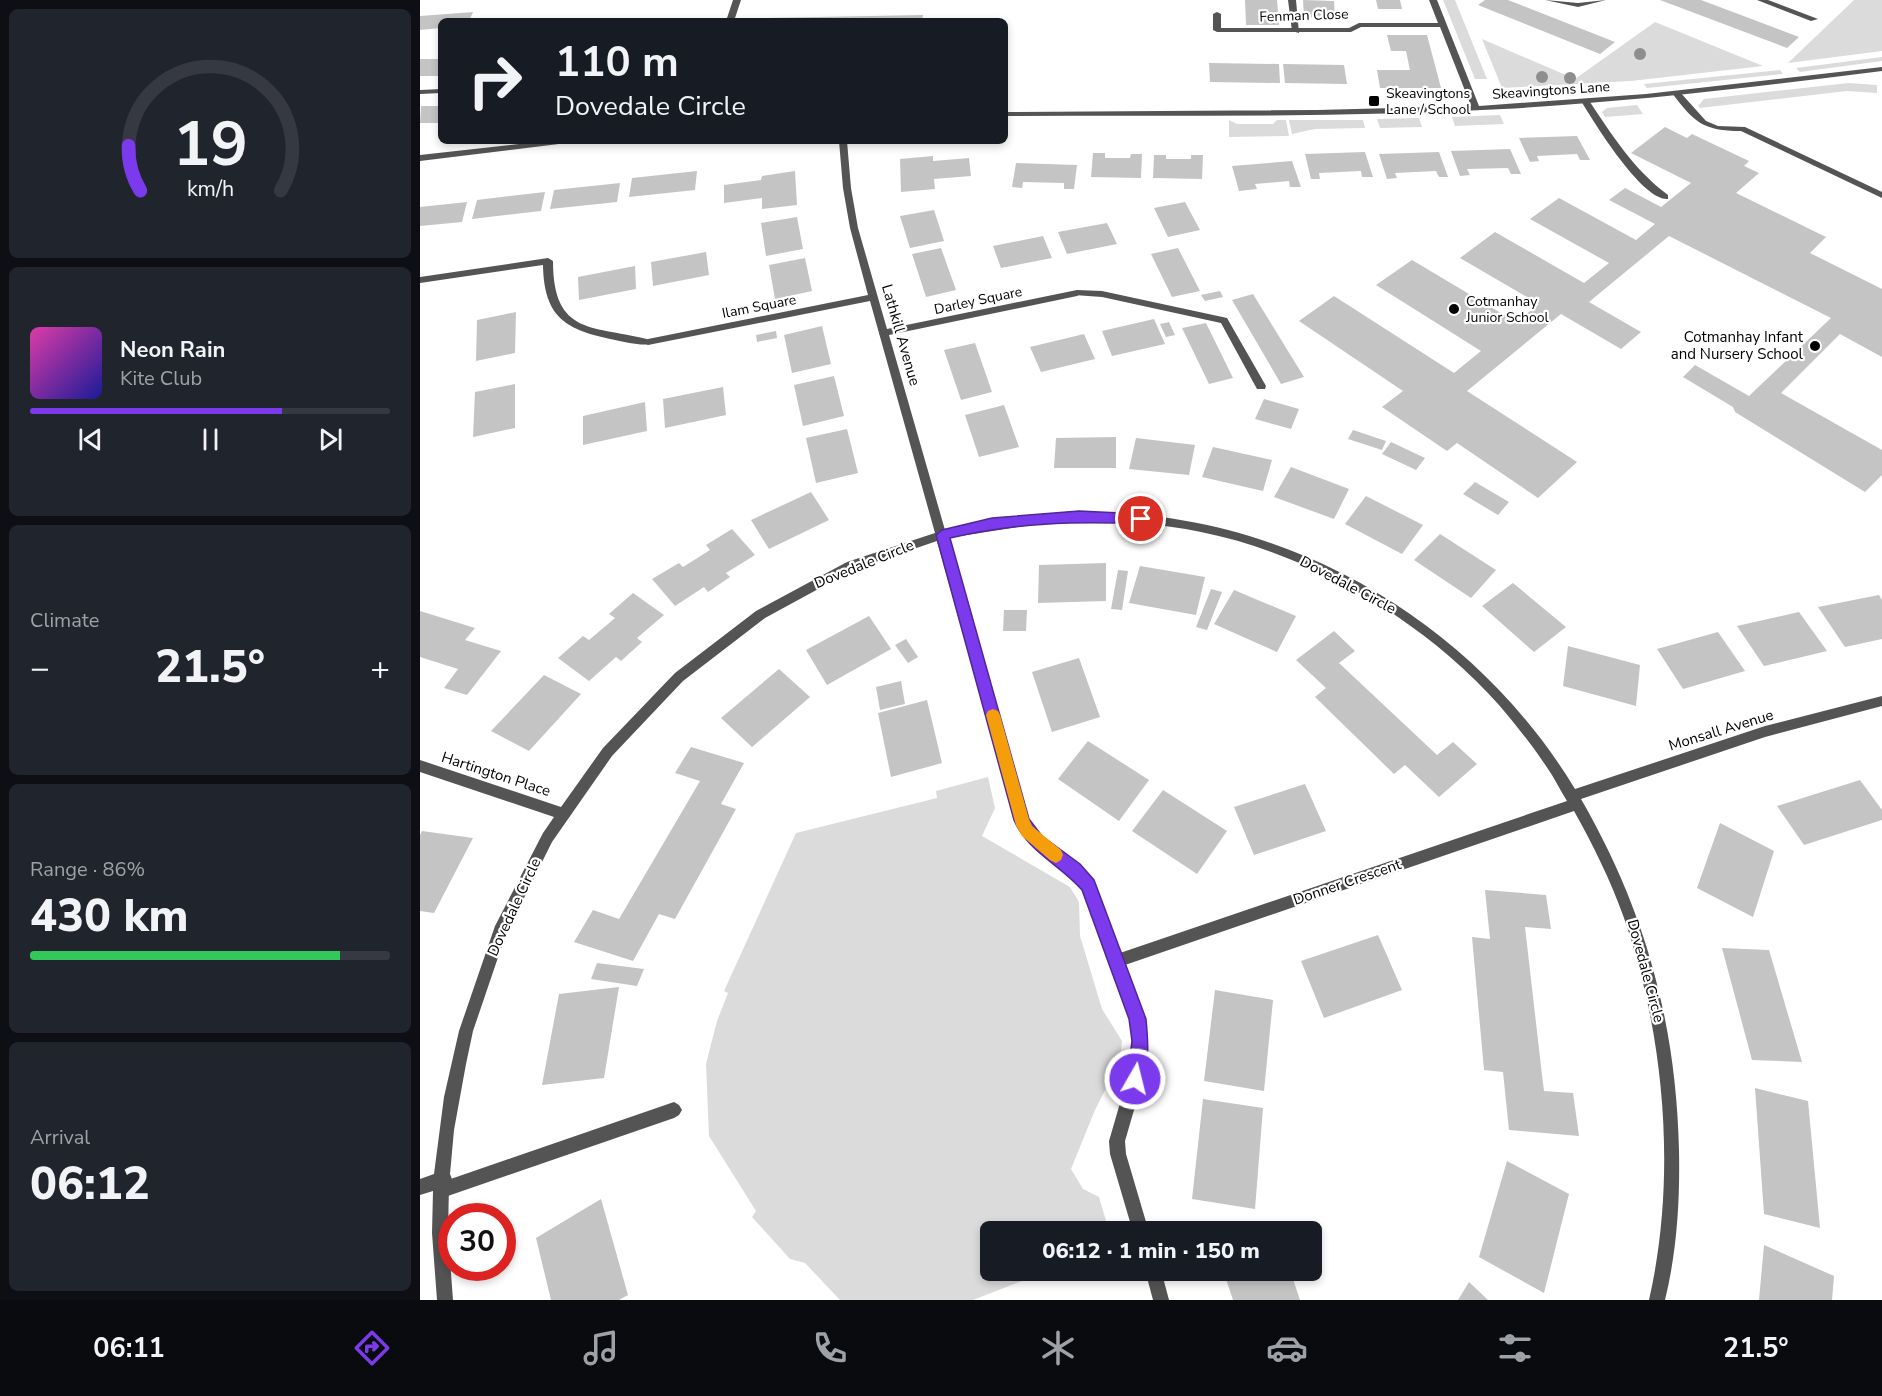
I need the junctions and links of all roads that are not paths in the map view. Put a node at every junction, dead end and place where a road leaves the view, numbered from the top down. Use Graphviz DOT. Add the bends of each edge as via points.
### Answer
graph roads {
  1 [pos="737,0"];
  2 [pos="1292,0"];
  3 [pos="1434,0"];
  4 [pos="1549,0"];
  5 [pos="1602,0"];
  6 [pos="1761,0"];
  7 [pos="1217,14"];
  8 [pos="731,18"];
  9 [pos="1814,19"];
  10 [pos="1443,25"];
  11 [pos="1296,31"];
  12 [pos="1882,69"];
  13 [pos="1861,72"];
  14 [pos="1882,77"];
  15 [pos="438,91"];
  16 [pos="420,92"];
  17 [pos="1676,93"];
  18 [pos="1586,101"];
  19 [pos="1476,108"];
  20 [pos="1008,114"];
  21 [pos="541,144"];
  22 [pos="843,144"];
  23 [pos="420,158"];
  24 [pos="1882,195"];
  25 [pos="1665,197"];
  26 [pos="420,280"];
  27 [pos="874,297"];
  28 [pos="884,333"];
  29 [pos="1261,386"];
  30 [pos="942,535"];
  31 [pos="1882,701"];
  32 [pos="420,766"];
  33 [pos="1574,800"];
  34 [pos="562,813"];
  35 [pos="1117,961"];
  36 [pos="674,1110"];
  37 [pos="443,1184"];
  38 [pos="420,1187"];
  39 [pos="1138,1221"];
  40 [pos="1156,1281"];
  41 [pos="445,1300"];
  42 [pos="1161,1300"];
  43 [pos="1657,1300"];
  1 -- 8 [label="street"];
  2 -- 11 [label="street"];
  3 -- 10 [label="street"];
  4 -- 5 [label="street" via="1578,5"];
  6 -- 9 [label="street"];
  7 -- 11 [label="street, Fenman Close" via="1217,30"];
  10 -- 11 [label="street, Fenman Close" via="1359,25 1351,30"];
  10 -- 19 [label="street"];
  12 -- 13 [label="street, Skeavingtons Lane"];
  13 -- 14 [label="street"];
  13 -- 17 [label="street, Skeavingtons Lane"];
  15 -- 16 [label="street"];
  17 -- 18 [label="street, Skeavingtons Lane"];
  17 -- 24 [label="street" via="1701,124 1742,129"];
  18 -- 19 [label="street, Skeavingtons Lane"];
  18 -- 25 [label="street" via="1629,167"];
  19 -- 20 [label="street, Skeavingtons Lane"];
  21 -- 23 [label="street"];
  22 -- 27 [label="street, Lathkill Avenue" via="854,228"];
  26 -- 27 [label="street, Ilam Square" via="548,261 550,294 566,318 592,330 648,342"];
  27 -- 28 [label="street, Lathkill Avenue"];
  28 -- 29 [label="street, Darley Square" via="1077,293 1102,294 1224,320"];
  28 -- 30 [label="street, Lathkill Avenue"];
  30 -- 33 [label="street, Dovedale Circle" via="992,523 1123,517 1203,527 1278,549 1371,594 1450,651 1514,714 1543,750"];
  30 -- 34 [label="street, Dovedale Circle" via="820,579 740,627 655,699"];
  30 -- 35 [label="street" via="1022,820 1036,841 1074,869 1088,885"];
  31 -- 33 [label="street, Monsall Avenue" via="1722,746"];
  32 -- 34 [label="street, Hartington Place"];
  33 -- 35 [label="street, Donner Crescent"];
  33 -- 43 [label="street, Dovedale Circle" via="1616,878 1631,916 1651,978 1663,1034 1671,1134 1671,1196 1664,1275"];
  34 -- 37 [label="street, Dovedale Circle" via="499,934 472,1010 449,1112"];
  35 -- 39 [label="street" via="1138,1019 1140,1041 1135,1079 1117,1141"];
  36 -- 37 [label="street"];
  37 -- 38 [label="street"];
  37 -- 41 [label="street, Dovedale Circle" via="440,1239"];
  40 -- 42 [label="street"];
}
